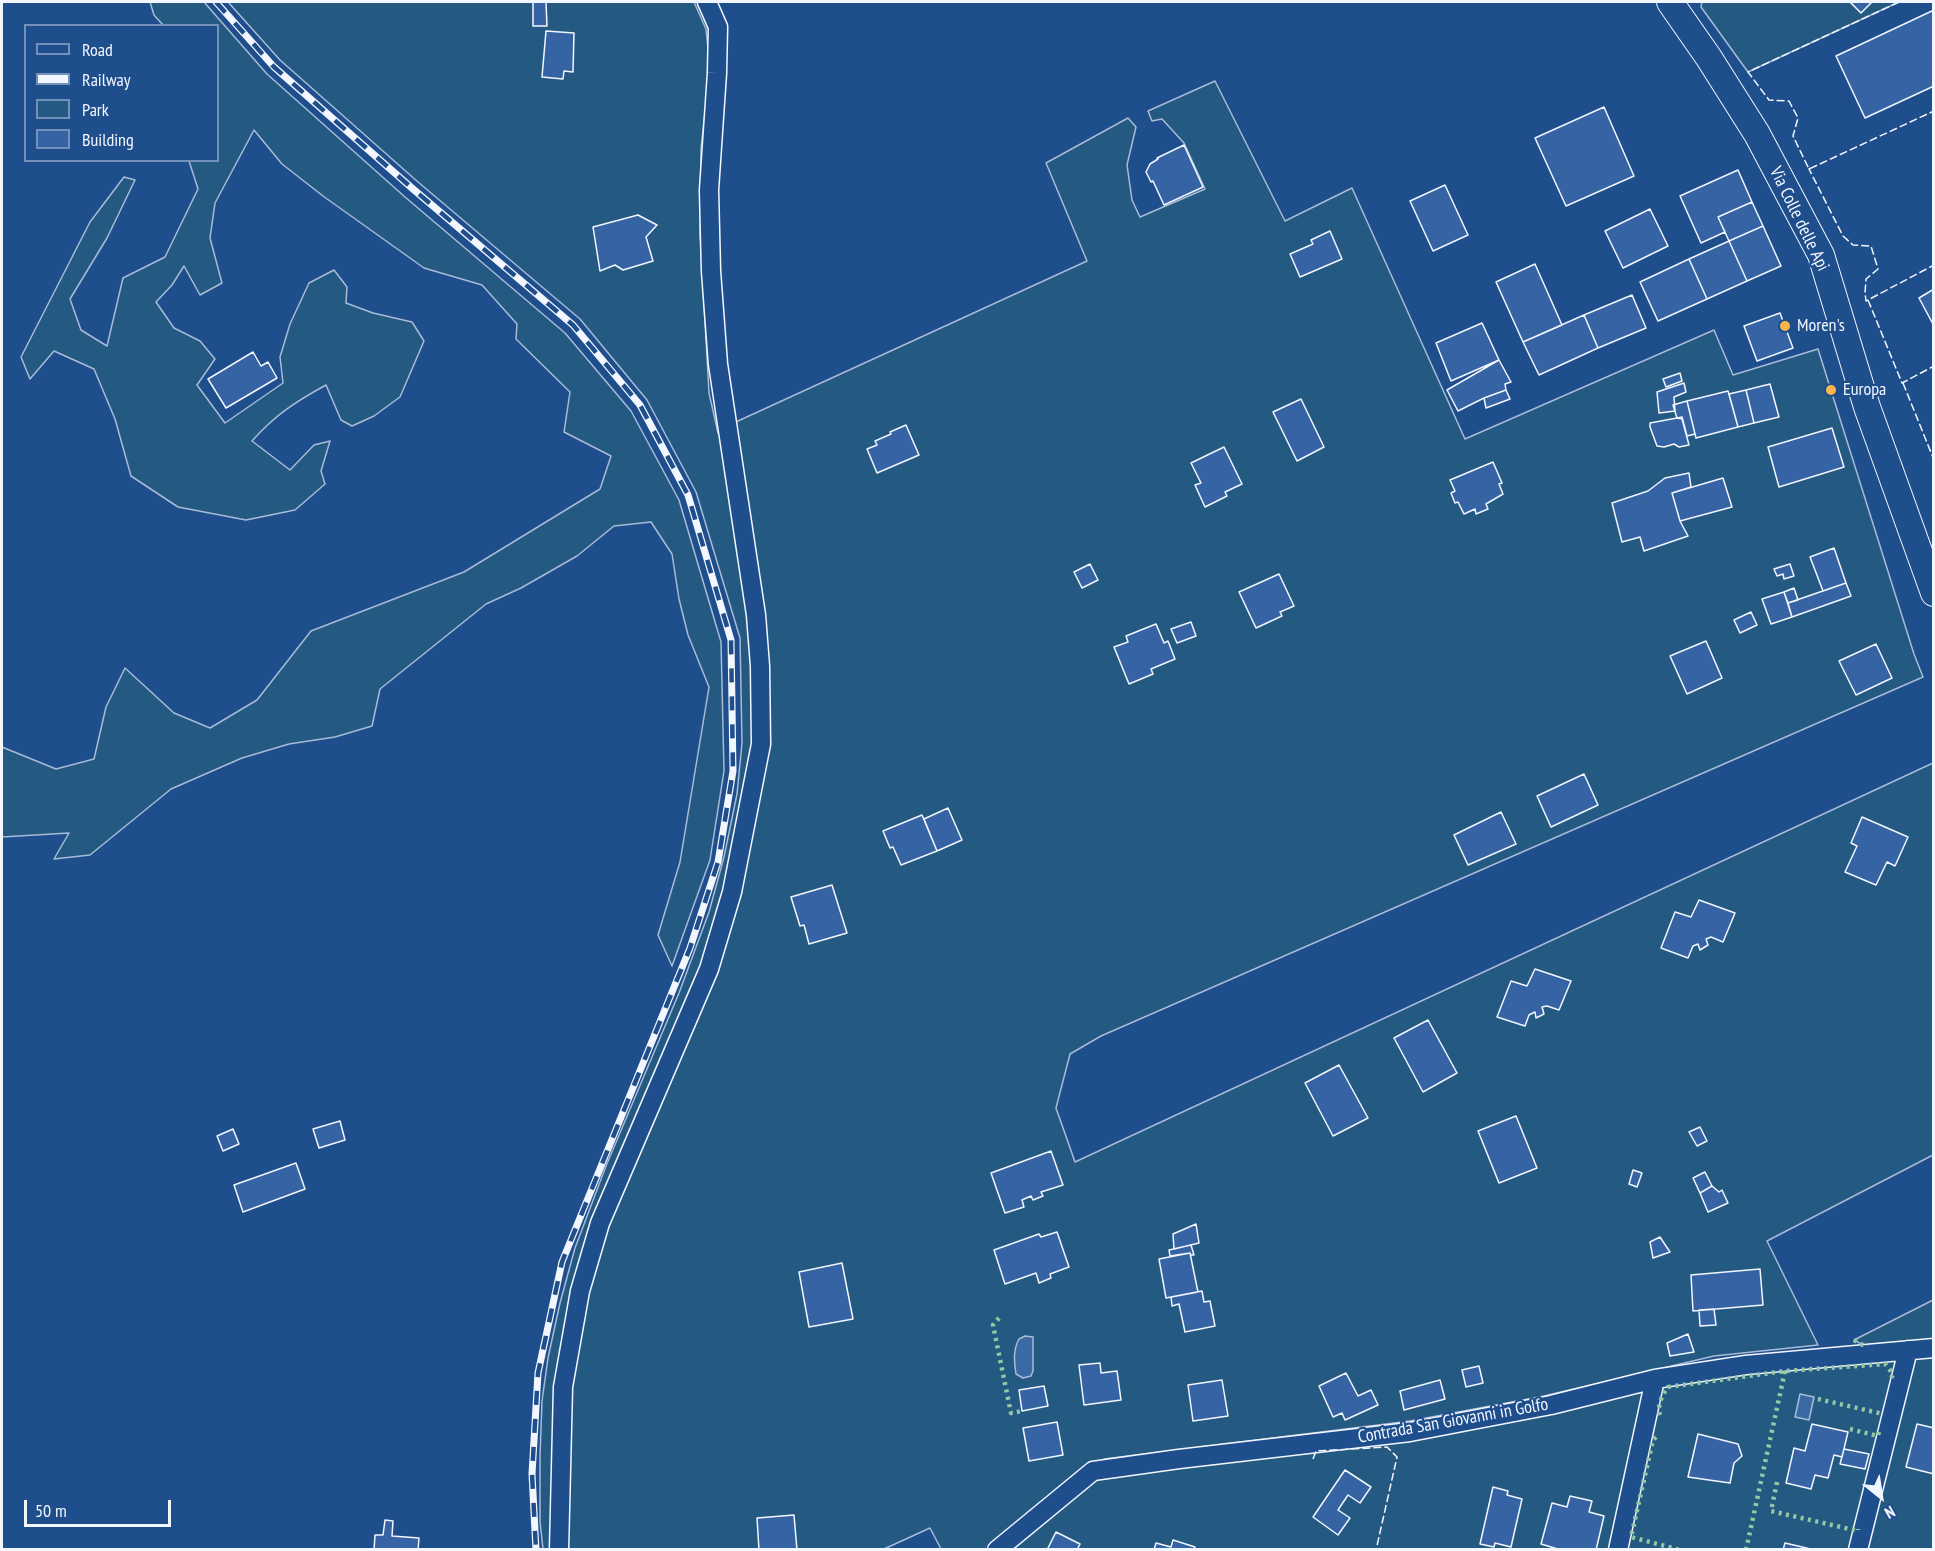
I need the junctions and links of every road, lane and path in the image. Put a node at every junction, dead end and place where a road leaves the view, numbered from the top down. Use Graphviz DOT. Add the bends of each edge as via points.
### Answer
graph roads {
  1 [pos="707,2"];
  2 [pos="1670,2"];
  3 [pos="1934,593"];
  4 [pos="1934,1348"];
  5 [pos="1908,1350"];
  6 [pos="1655,1379"];
  7 [pos="558,1550"];
  8 [pos="997,1550"];
  9 [pos="1618,1550"];
  10 [pos="1858,1550"];
  1 -- 7 [label="street" via="717,27 711,271 718,364 756,615 761,744 732,892 709,969 600,1223 580,1291 563,1387"];
  2 -- 3 [label="main road, Via Colle delle Api" via="1757,134 1821,255 1868,407"];
  4 -- 5 [label="street, Contrada San Giovanni in Golfo"];
  5 -- 6 [label="street, Contrada San Giovanni in Golfo" via="1746,1365"];
  5 -- 10 [label="street"];
  6 -- 8 [label="street, Contrada San Giovanni in Golfo" via="1551,1405 1410,1432 1093,1471"];
  6 -- 9 [label="street"];
}
